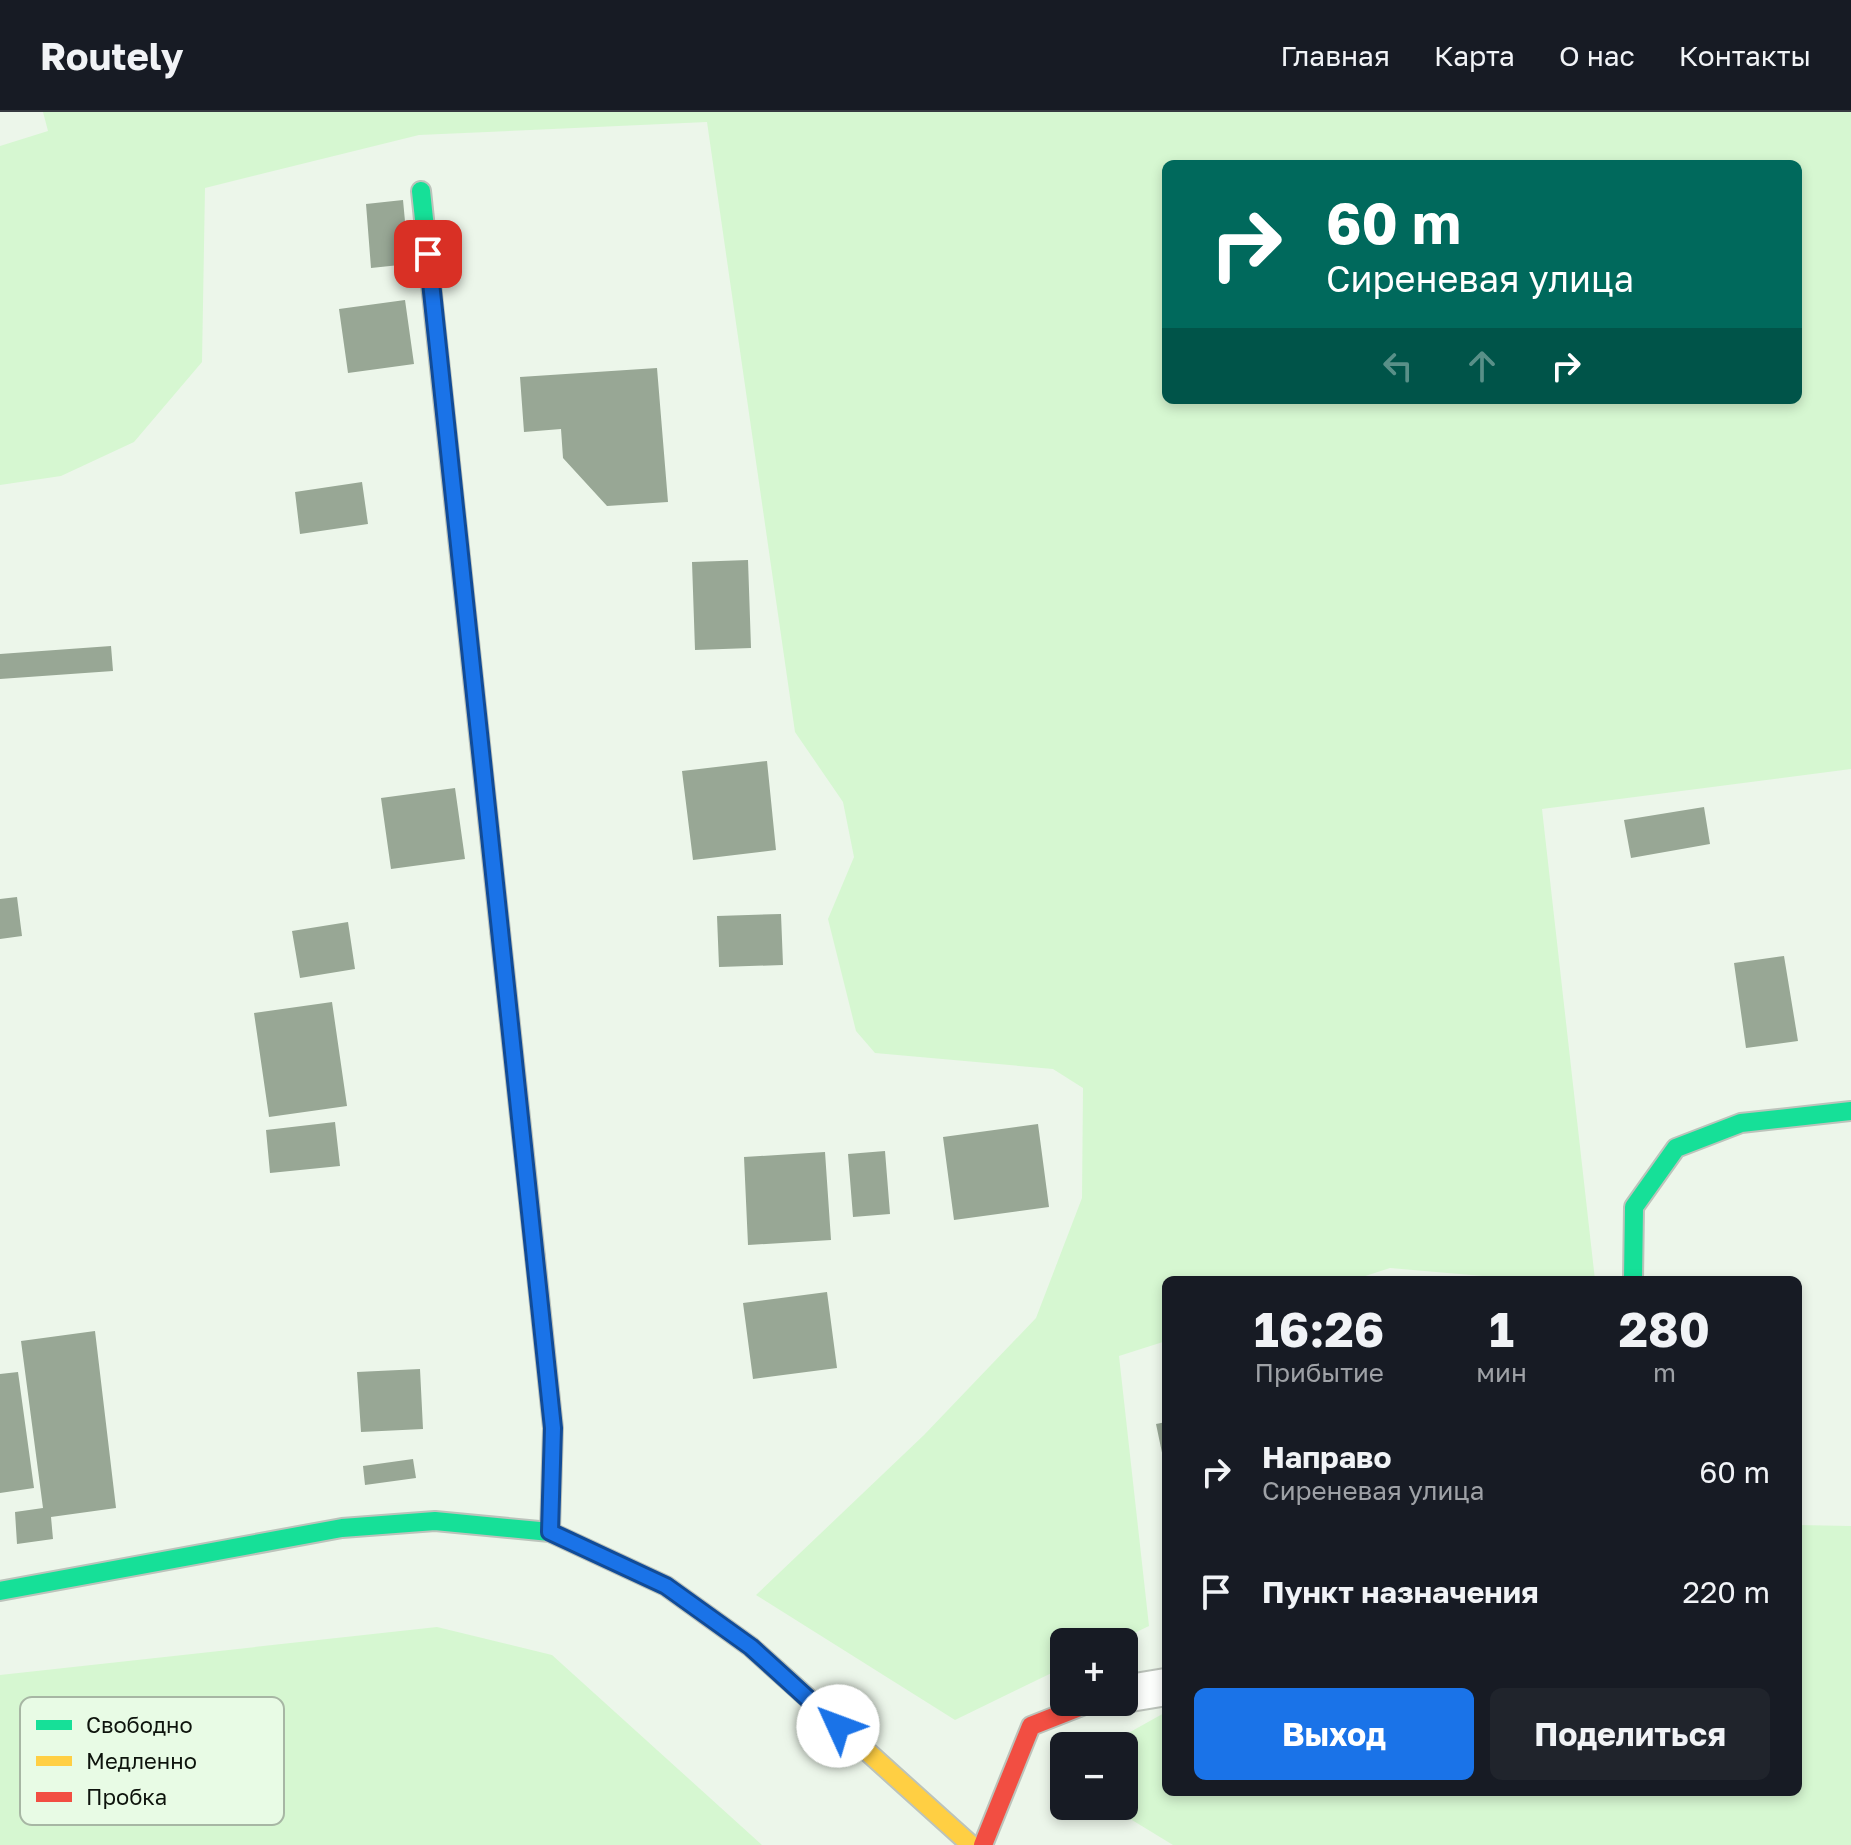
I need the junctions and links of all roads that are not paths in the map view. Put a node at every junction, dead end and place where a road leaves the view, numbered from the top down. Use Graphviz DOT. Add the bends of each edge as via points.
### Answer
graph roads {
  1 [pos="421,191"];
  2 [pos="1851,1111"];
  3 [pos="1633,1276"];
  4 [pos="550,1532"];
  5 [pos="0,1591"];
  6 [pos="1162,1688"];
  7 [pos="1138,1692"];
  8 [pos="1056,1716"];
  9 [pos="971,1845"];
  10 [pos="983,1845"];
  1 -- 4 [label="street" via="553,1428"];
  2 -- 3 [label="street" via="1741,1123 1676,1148 1634,1207"];
  4 -- 5 [label="street" via="435,1521 342,1528"];
  4 -- 9 [label="street" via="666,1586 751,1647"];
  6 -- 7 [label="street"];
  8 -- 10 [label="street" via="1031,1726"];
}
